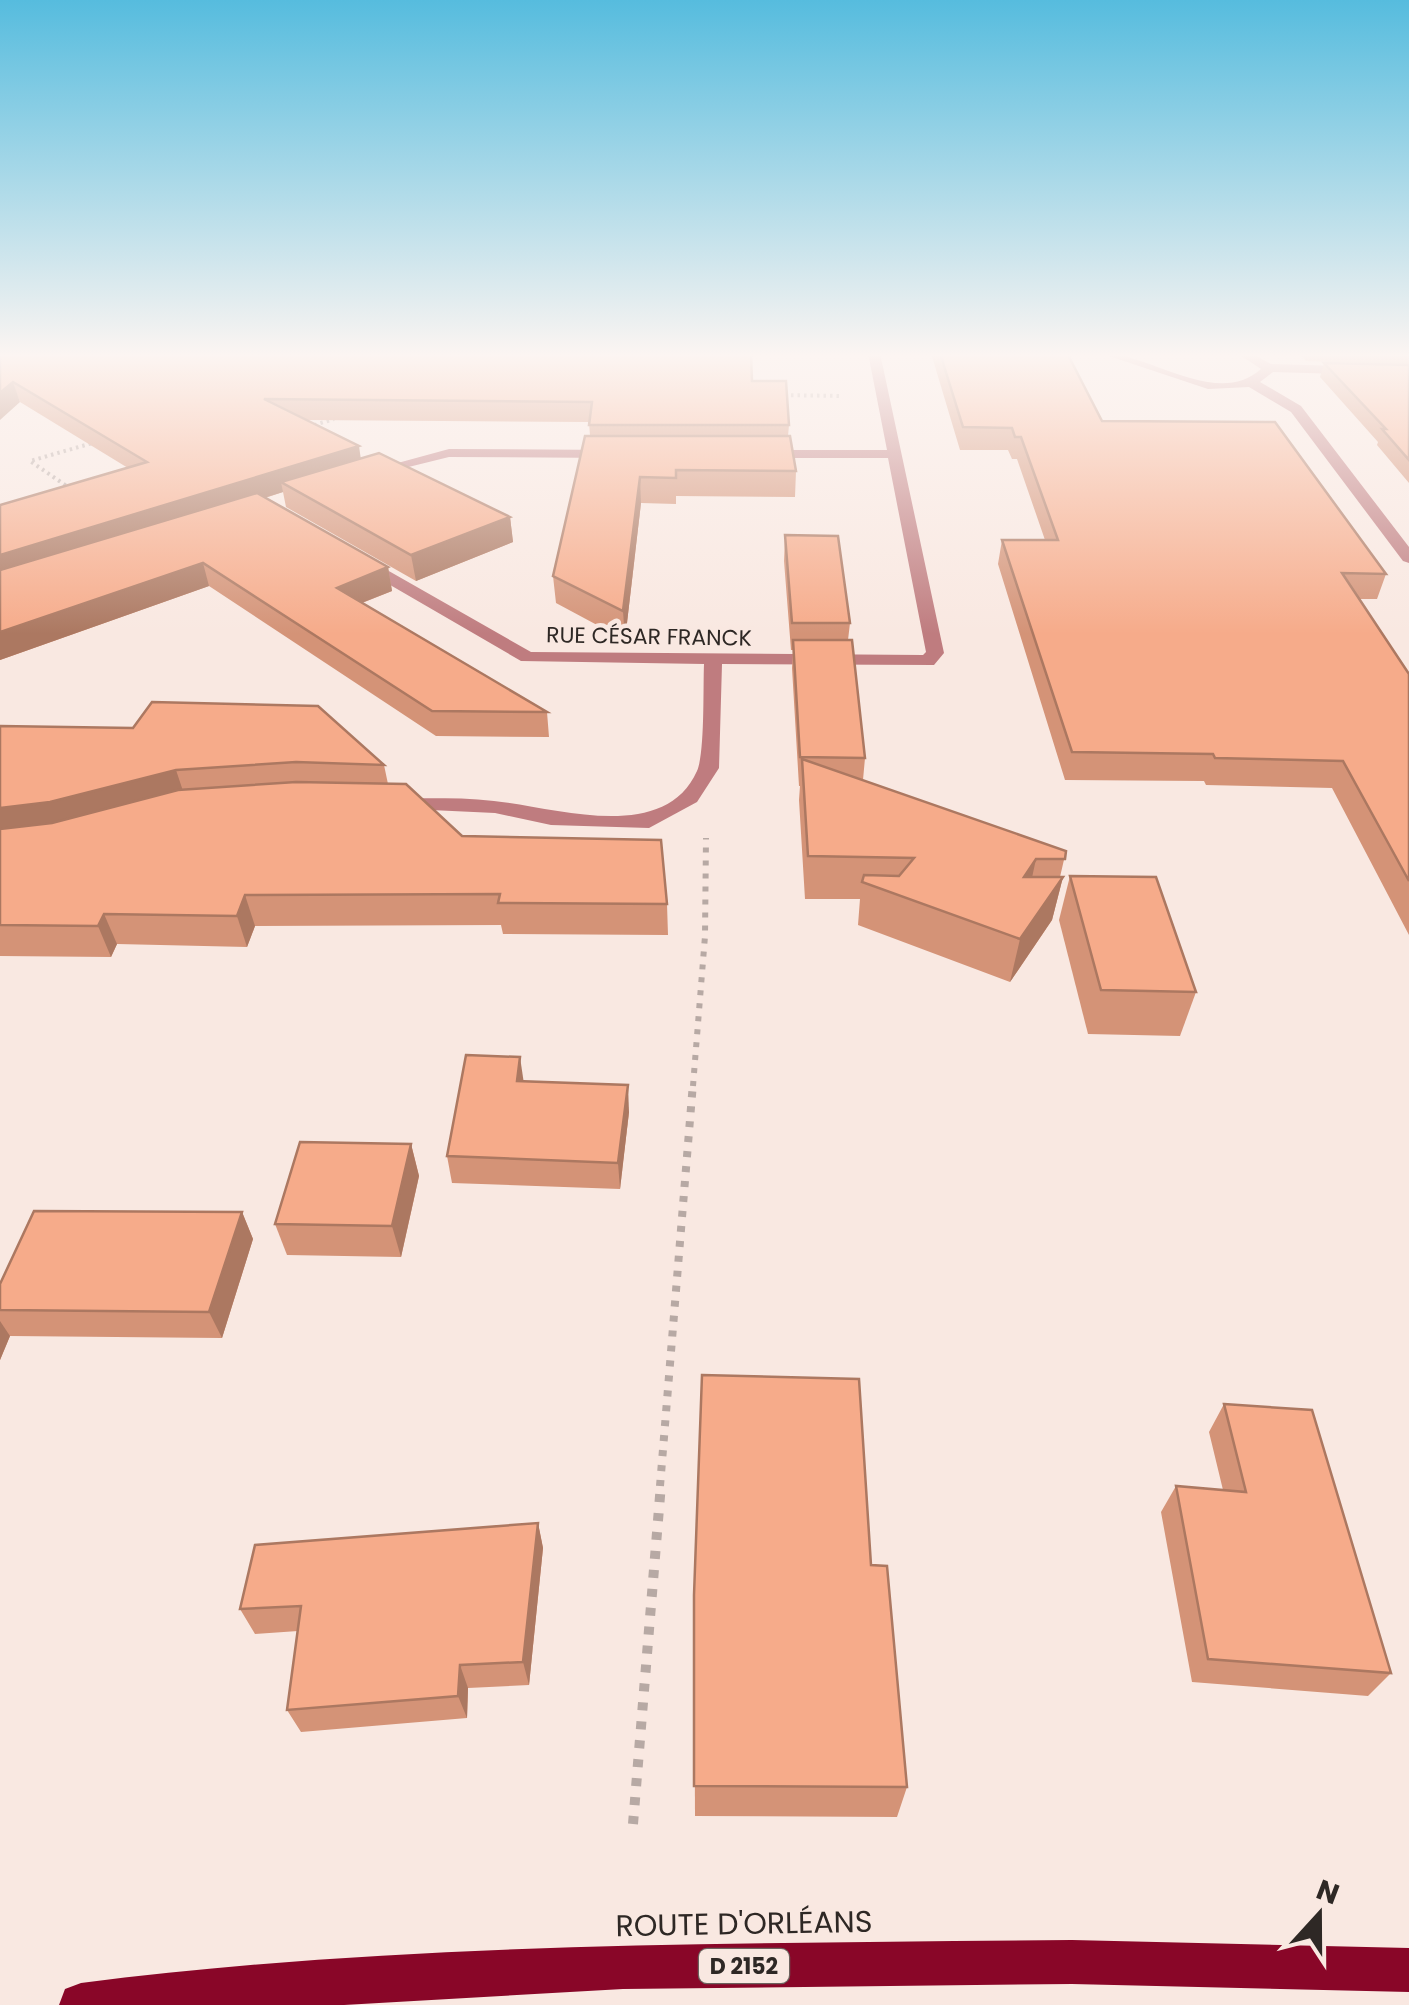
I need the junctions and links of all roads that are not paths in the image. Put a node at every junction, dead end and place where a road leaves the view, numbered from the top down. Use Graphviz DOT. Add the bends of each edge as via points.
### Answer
graph roads {
  1 [pos="894,447"];
  2 [pos="1324,447"];
  3 [pos="624,454"];
  4 [pos="740,454"];
  5 [pos="896,454"];
  6 [pos="354,478"];
  7 [pos="348,554"];
  8 [pos="1409,558"];
  9 [pos="713,659"];
  10 [pos="380,804"];
  11 [pos="1409,1970"];
  12 [pos="82,2005"];
  1 -- 5 [label="street, RUE CÉSAR FRANCK"];
  2 -- 8 [label="street"];
  3 -- 6 [label="street" via="449,453"];
  4 -- 5 [label="street"];
  5 -- 9 [label="street, RUE CÉSAR FRANCK" via="935,653 928,660"];
  7 -- 9 [label="street, RUE CÉSAR FRANCK" via="527,657"];
  9 -- 10 [label="street" via="709,768 690,798 642,823 551,819 495,807"];
  11 -- 12 [label="main road, ROUTE D'ORLÉANS / D 2152" via="1072,1962 623,1968 182,1992"];
}
